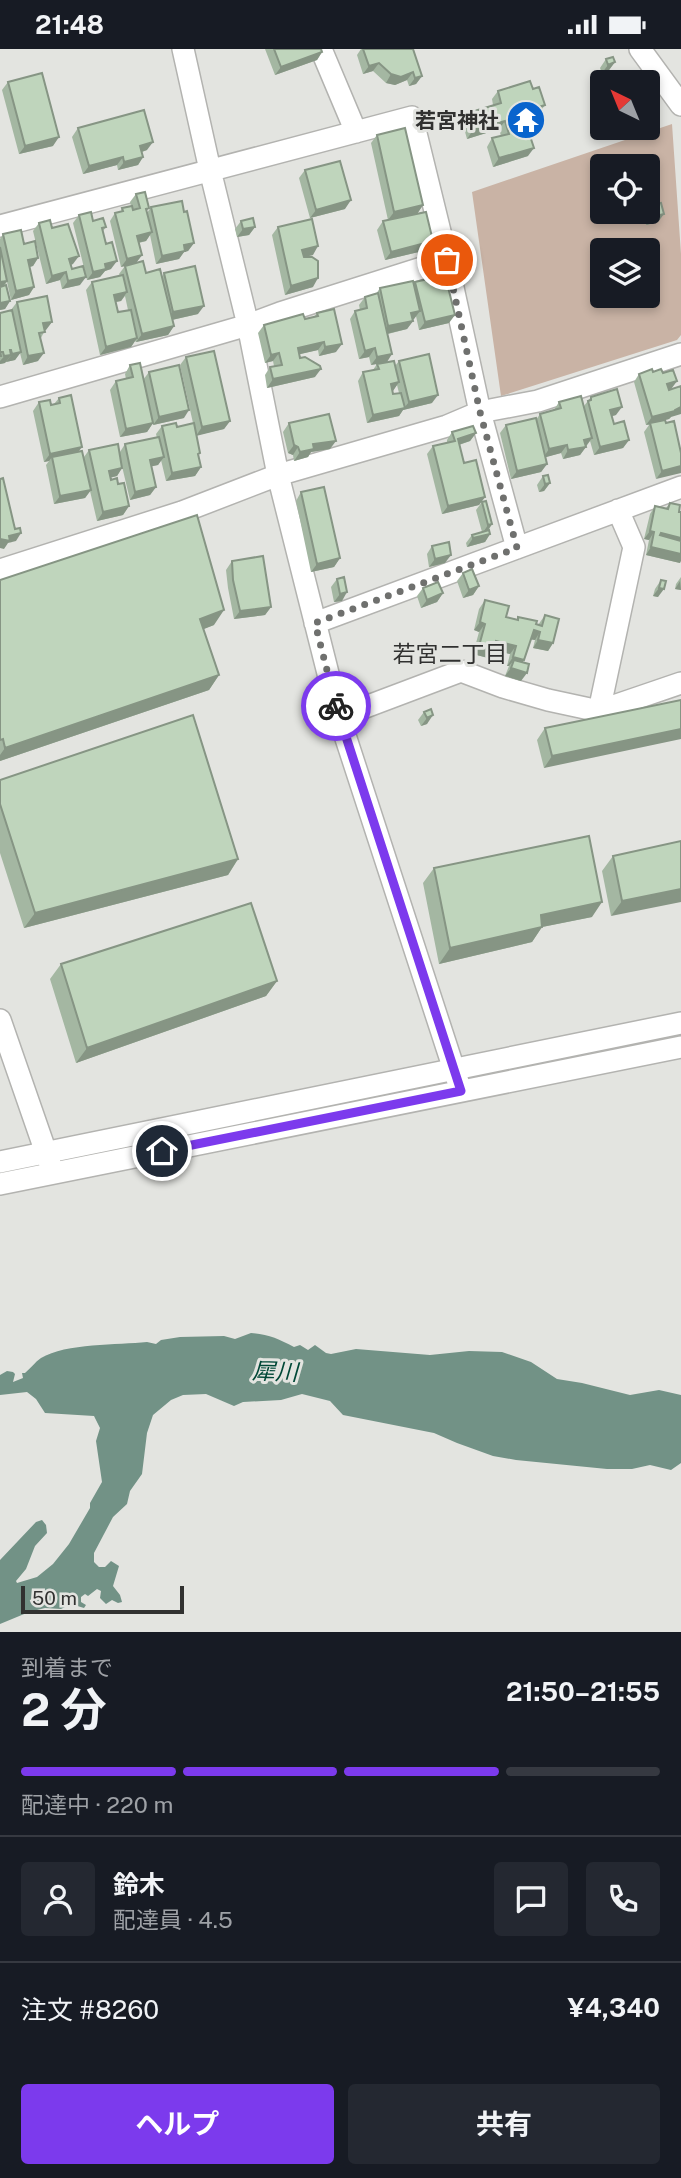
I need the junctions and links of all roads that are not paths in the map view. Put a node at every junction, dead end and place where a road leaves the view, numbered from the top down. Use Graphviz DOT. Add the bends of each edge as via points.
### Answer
graph roads {
  1 [pos="183,49"];
  2 [pos="321,49"];
  3 [pos="640,49"];
  4 [pos="681,105"];
  5 [pos="356,132"];
  6 [pos="210,170"];
  7 [pos="0,226"];
  8 [pos="447,260"];
  9 [pos="248,325"];
  10 [pos="681,354"];
  11 [pos="0,397"];
  12 [pos="480,412"];
  13 [pos="278,475"];
  14 [pos="681,487"];
  15 [pos="618,510"];
  16 [pos="517,548"];
  17 [pos="0,570"];
  18 [pos="315,623"];
  19 [pos="681,683"];
  20 [pos="599,711"];
  21 [pos="339,717"];
  22 [pos="0,1020"];
  23 [pos="681,1023"];
  24 [pos="681,1048"];
  25 [pos="453,1068"];
  26 [pos="461,1091"];
  27 [pos="0,1162"];
  28 [pos="50,1163"];
  29 [pos="0,1184"];
  1 -- 6 [label="street"];
  2 -- 5 [label="street"];
  3 -- 4 [label="street"];
  5 -- 6 [label="street"];
  5 -- 8 [label="street" via="412,117"];
  6 -- 7 [label="street"];
  6 -- 9 [label="street"];
  8 -- 9 [label="street"];
  8 -- 12 [label="street"];
  9 -- 11 [label="street"];
  9 -- 13 [label="street"];
  10 -- 12 [label="street" via="538,401"];
  12 -- 13 [label="street" via="447,426"];
  12 -- 16 [label="street"];
  13 -- 17 [label="street" via="182,512"];
  13 -- 18 [label="street"];
  14 -- 15 [label="street"];
  15 -- 16 [label="street"];
  15 -- 20 [label="street" via="634,547"];
  16 -- 18 [label="street"];
  18 -- 21 [label="street"];
  19 -- 20 [label="street"];
  20 -- 21 [label="street" via="503,687 461,671"];
  21 -- 25 [label="street"];
  22 -- 28 [label="street"];
  23 -- 25 [label="street"];
  24 -- 26 [label="street"];
  25 -- 26 [label="street"];
  25 -- 28 [label="street"];
  26 -- 28 [label="street"];
  27 -- 28 [label="street"];
  28 -- 29 [label="street"];
}
